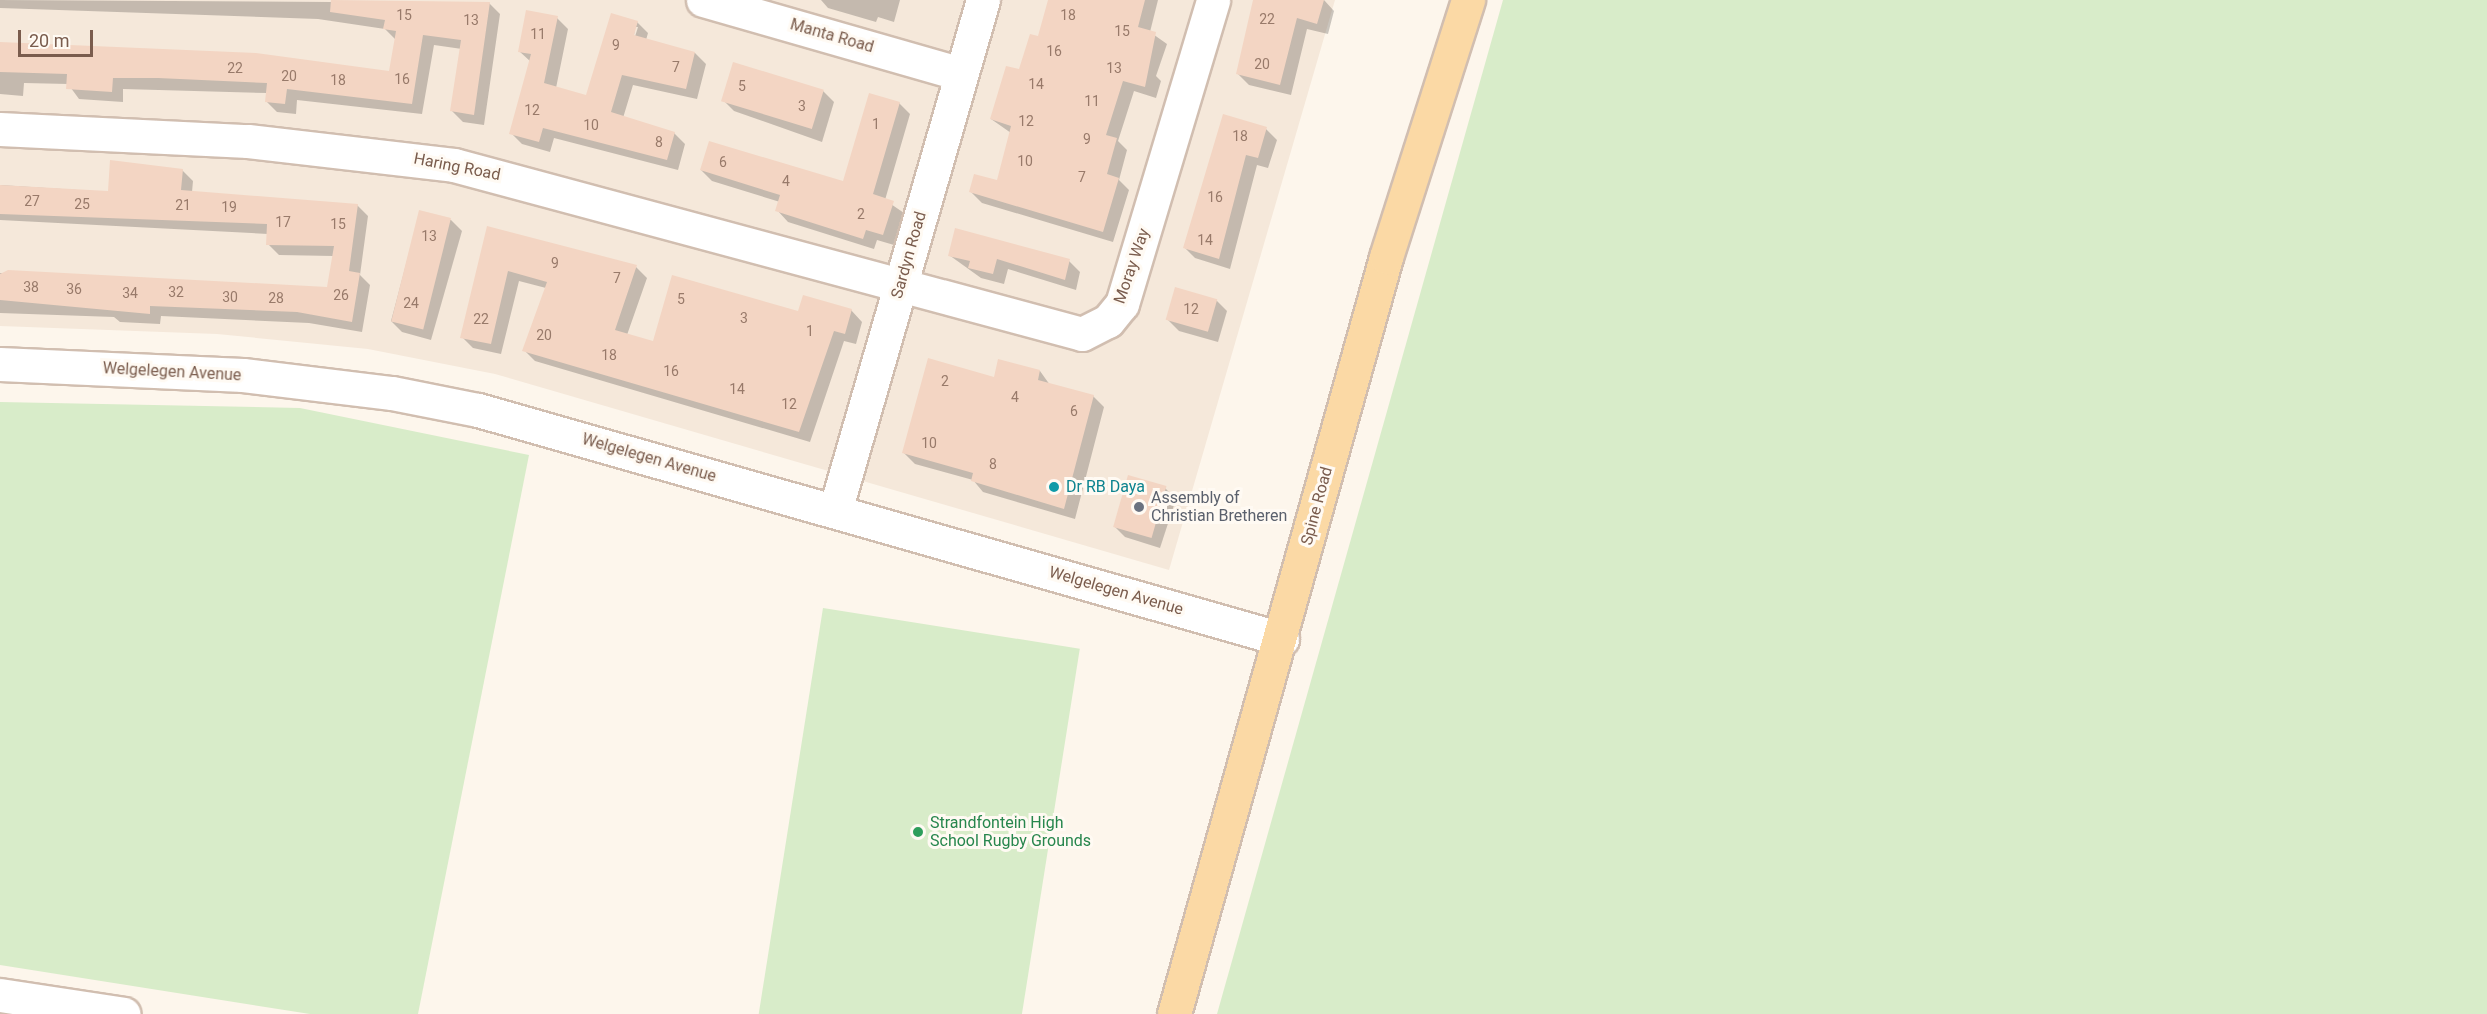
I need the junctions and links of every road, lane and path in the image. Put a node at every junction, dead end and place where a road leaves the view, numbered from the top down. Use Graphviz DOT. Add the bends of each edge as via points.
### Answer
graph roads {
  1 [pos="703,0"];
  2 [pos="983,0"];
  3 [pos="1213,0"];
  4 [pos="1468,0"];
  5 [pos="961,74"];
  6 [pos="0,129"];
  7 [pos="900,288"];
  8 [pos="0,364"];
  9 [pos="835,511"];
  10 [pos="1282,639"];
  11 [pos="11,1002"];
  12 [pos="124,1014"];
  13 [pos="1174,1014"];
  1 -- 5 [label="street, Manta Road"];
  2 -- 5 [label="street, Sardyn Road"];
  3 -- 7 [label="street, Moray Way" via="1122,304 1108,321 1082,334"];
  4 -- 10 [label="main road, Spine Road" via="1386,256"];
  5 -- 7 [label="street, Sardyn Road"];
  6 -- 7 [label="street, Haring Road" via="248,141 454,165 603,201"];
  7 -- 9 [label="street, Sardyn Road"];
  8 -- 9 [label="street, Welgelegen Avenue" via="243,375 392,393 478,410"];
  9 -- 10 [label="street, Welgelegen Avenue"];
  10 -- 13 [label="main road, Spine Road"];
  11 -- 12 [label="street"];
}
